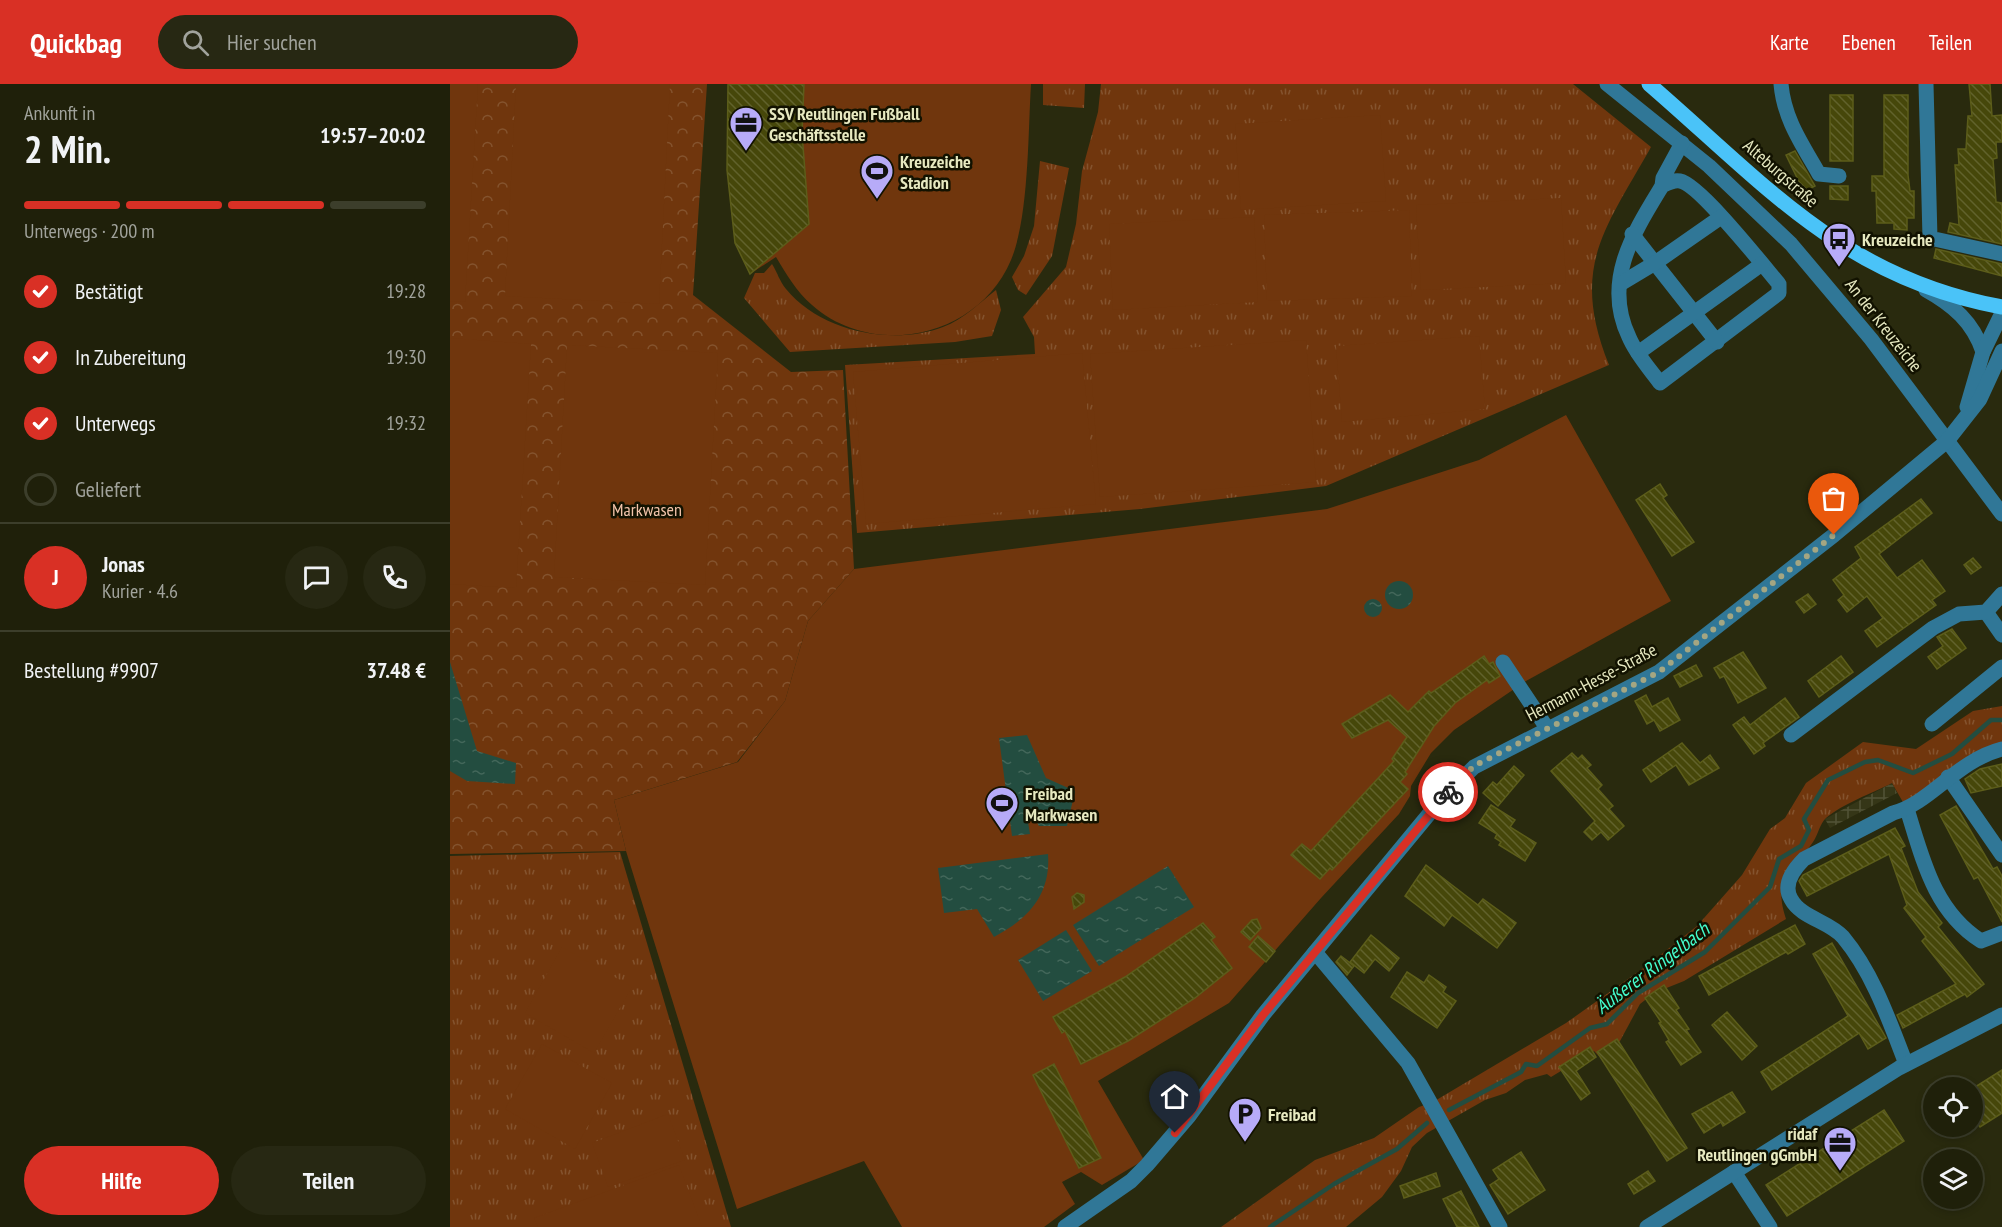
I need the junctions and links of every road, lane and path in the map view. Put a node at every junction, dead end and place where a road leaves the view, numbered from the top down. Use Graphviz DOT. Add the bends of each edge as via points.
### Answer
graph roads {
  1 [pos="1607,84"];
  2 [pos="1649,84"];
  3 [pos="1780,84"];
  4 [pos="1926,84"];
  5 [pos="1659,89"];
  6 [pos="1682,143"];
  7 [pos="1839,176"];
  8 [pos="1662,186"];
  9 [pos="1721,217"];
  10 [pos="1632,234"];
  11 [pos="2002,254"];
  12 [pos="1655,263"];
  13 [pos="1762,264"];
  14 [pos="1620,284"];
  15 [pos="1915,284"];
  16 [pos="2002,307"];
  17 [pos="1695,313"];
  18 [pos="2002,313"];
  19 [pos="1717,342"];
  20 [pos="2002,351"];
  21 [pos="1983,352"];
  22 [pos="1638,353"];
  23 [pos="1962,421"];
  24 [pos="1947,441"];
  25 [pos="2002,514"];
  26 [pos="2002,594"];
  27 [pos="1986,612"];
  28 [pos="2002,635"];
  29 [pos="1503,662"];
  30 [pos="2002,667"];
  31 [pos="1932,724"];
  32 [pos="1547,728"];
  33 [pos="1791,735"];
  34 [pos="2002,749"];
  35 [pos="1948,777"];
  36 [pos="1907,809"];
  37 [pos="2002,855"];
  38 [pos="2002,933"];
  39 [pos="1315,952"];
  40 [pos="2002,1015"];
  41 [pos="1906,1064"];
  42 [pos="1734,1172"];
  43 [pos="1065,1227"];
  44 [pos="1500,1227"];
  45 [pos="1647,1227"];
  46 [pos="1770,1227"];
  1 -- 6 [label="street, An der Kreuzeiche"];
  2 -- 5 [label="main road, Alteburgstraße"];
  3 -- 7 [label="street" via="1790,124 1819,174"];
  4 -- 11 [label="street" via="1930,238"];
  5 -- 15 [label="main road, Alteburgstraße" via="1807,222 1862,258"];
  6 -- 8 [label="street"];
  6 -- 24 [label="street, An der Kreuzeiche" via="1743,196 1813,267"];
  8 -- 9 [label="street" via="1682,181"];
  8 -- 10 [label="street"];
  9 -- 12 [label="street"];
  9 -- 13 [label="street"];
  10 -- 12 [label="street"];
  10 -- 14 [label="street" via="1623,256"];
  12 -- 14 [label="street"];
  12 -- 17 [label="street"];
  13 -- 17 [label="street"];
  13 -- 19 [label="street" via="1779,284 1779,293"];
  14 -- 22 [label="street" via="1622,313"];
  15 -- 16 [label="main road, Alteburgstraße"];
  15 -- 21 [label="street" via="1964,316"];
  17 -- 19 [label="street"];
  17 -- 22 [label="street"];
  18 -- 21 [label="street, Hermann-Hesse-Straße"];
  19 -- 22 [label="street" via="1659,383"];
  20 -- 23 [label="street, Hermann-Hesse-Straße" via="1980,399"];
  21 -- 23 [label="street, Hermann-Hesse-Straße"];
  23 -- 24 [label="street, Hermann-Hesse-Straße"];
  24 -- 25 [label="street, An der Kreuzeiche"];
  24 -- 32 [label="street, Hermann-Hesse-Straße" via="1659,672"];
  26 -- 27 [label="street"];
  27 -- 28 [label="street"];
  27 -- 33 [label="street" via="1959,614 1933,628"];
  29 -- 32 [label="street"];
  30 -- 31 [label="street"];
  32 -- 39 [label="street, Hermann-Hesse-Straße" via="1474,766 1439,802"];
  34 -- 35 [label="street" via="1981,756"];
  35 -- 36 [label="street"];
  35 -- 37 [label="street"];
  36 -- 38 [label="street" via="1932,886 1948,912 1981,941"];
  36 -- 41 [label="street" via="1804,859 1788,882 1790,898 1803,911 1842,935 1877,991"];
  39 -- 43 [label="street, Hermann-Hesse-Straße" via="1147,1165 1131,1181"];
  39 -- 44 [label="street" via="1408,1063"];
  40 -- 41 [label="street"];
  41 -- 42 [label="street"];
  42 -- 45 [label="street"];
  42 -- 46 [label="street"];
}
